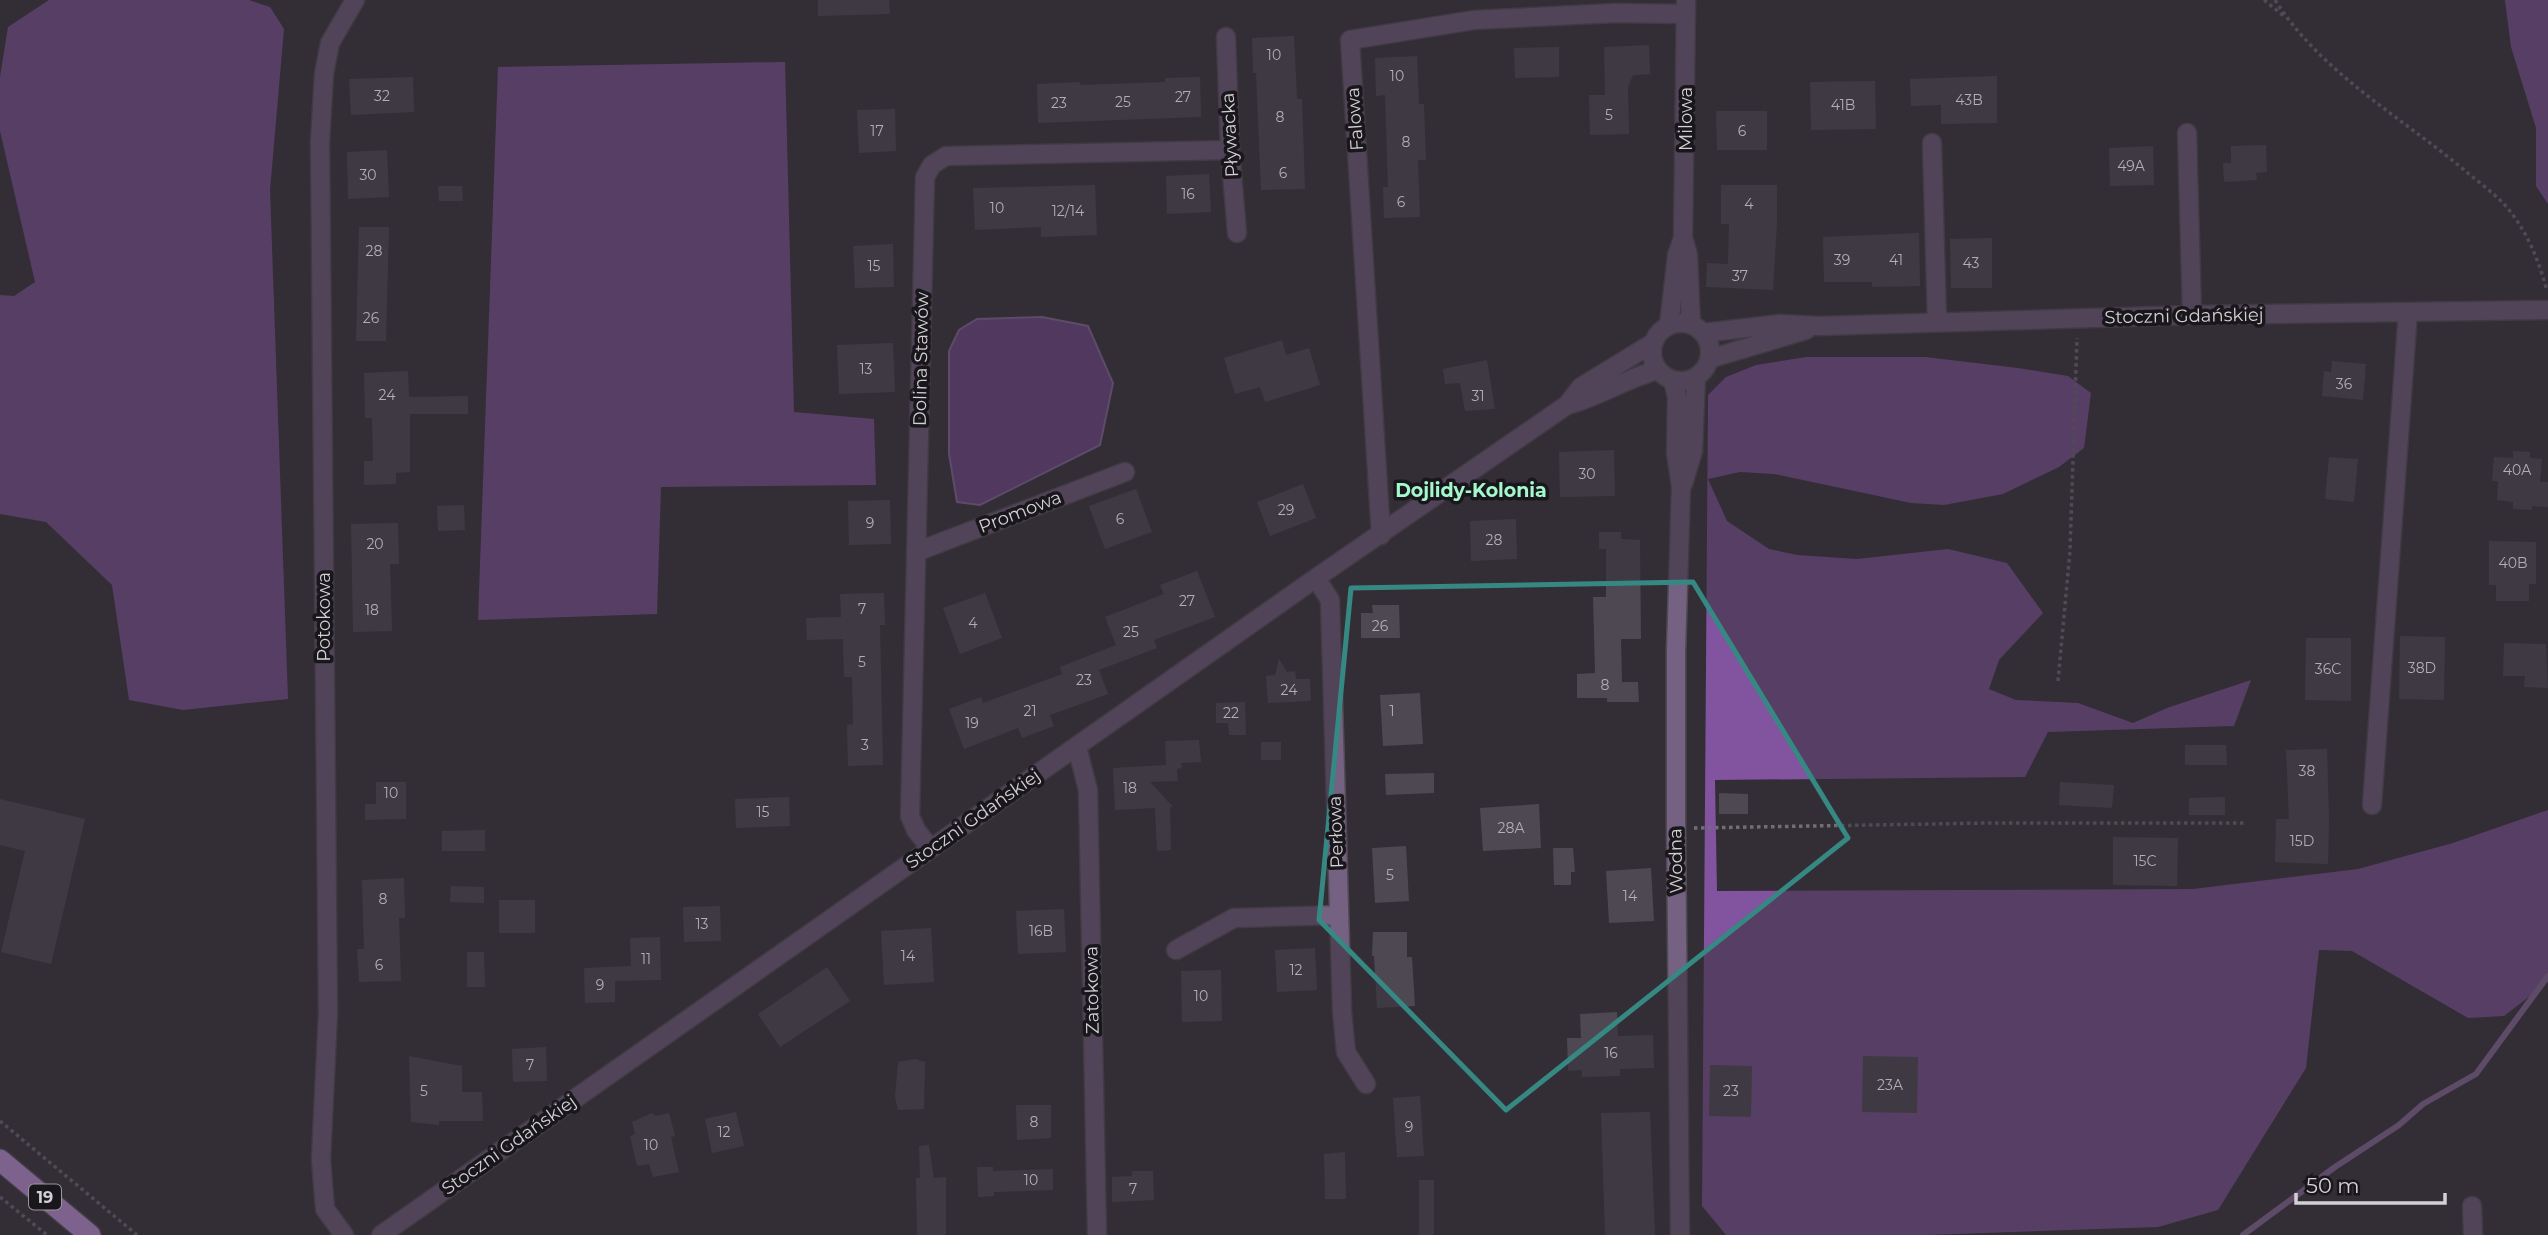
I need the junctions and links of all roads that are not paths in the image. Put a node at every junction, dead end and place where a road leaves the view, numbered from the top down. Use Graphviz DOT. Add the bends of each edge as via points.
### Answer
graph roads {
  1 [pos="355,0"];
  2 [pos="1686,7"];
  3 [pos="1226,37"];
  4 [pos="2187,133"];
  5 [pos="1932,143"];
  6 [pos="1230,150"];
  7 [pos="1237,233"];
  8 [pos="1683,238"];
  9 [pos="2548,310"];
  10 [pos="2408,312"];
  11 [pos="2192,315"];
  12 [pos="1937,322"];
  13 [pos="1669,325"];
  14 [pos="1819,326"];
  15 [pos="1697,329"];
  16 [pos="1653,343"];
  17 [pos="1709,359"];
  18 [pos="1658,370"];
  19 [pos="1696,378"];
  20 [pos="1673,381"];
  21 [pos="1567,405"];
  22 [pos="1125,472"];
  23 [pos="1681,487"];
  24 [pos="1381,535"];
  25 [pos="916,552"];
  26 [pos="1316,578"];
  27 [pos="1076,747"];
  28 [pos="2372,805"];
  29 [pos="930,848"];
  30 [pos="1339,915"];
  31 [pos="1176,950"];
  32 [pos="1366,1084"];
  33 [pos="0,1160"];
  34 [pos="2472,1206"];
  35 [pos="90,1235"];
  36 [pos="344,1235"];
  37 [pos="381,1235"];
  38 [pos="1097,1235"];
  39 [pos="1680,1235"];
  40 [pos="2473,1235"];
  1 -- 36 [label="street, Potokowa" via="330,43 320,142 328,1013 321,1159 325,1209"];
  2 -- 8 [label="street, Milowa"];
  2 -- 24 [label="street, Falowa" via="1474,20 1350,40"];
  3 -- 6 [label="street, Pływacka"];
  4 -- 11 [label="street"];
  5 -- 12 [label="street"];
  6 -- 7 [label="street, Pływacka"];
  6 -- 25 [label="street, Dolina Stawów" via="946,156 932,165 925,177"];
  8 -- 13 [label="street, Milowa"];
  8 -- 15 [label="street, Milowa"];
  9 -- 10 [label="street, Stoczni Gdańskiej"];
  10 -- 11 [label="street, Stoczni Gdańskiej"];
  10 -- 28 [label="street"];
  11 -- 12 [label="street, Stoczni Gdańskiej"];
  12 -- 14 [label="street, Stoczni Gdańskiej"];
  13 -- 15 [label="street"];
  13 -- 16 [label="street"];
  14 -- 15 [label="street, Stoczni Gdańskiej"];
  14 -- 17 [label="street, Stoczni Gdańskiej"];
  15 -- 17 [label="street" via="1708,341"];
  16 -- 18 [label="street"];
  16 -- 21 [label="street, Stoczni Gdańskiej" via="1581,387"];
  17 -- 19 [label="street"];
  18 -- 20 [label="street"];
  18 -- 21 [label="street, Stoczni Gdańskiej"];
  19 -- 20 [label="street"];
  19 -- 23 [label="street, Wodna" via="1693,451"];
  20 -- 23 [label="street, Wodna"];
  21 -- 24 [label="street, Stoczni Gdańskiej"];
  22 -- 25 [label="street, Promowa"];
  23 -- 39 [label="street, Wodna" via="1676,651"];
  24 -- 26 [label="street, Stoczni Gdańskiej"];
  25 -- 29 [label="street, Dolina Stawów" via="910,816"];
  26 -- 27 [label="street, Stoczni Gdańskiej"];
  26 -- 30 [label="street, Perłowa" via="1330,600"];
  27 -- 29 [label="street, Stoczni Gdańskiej"];
  27 -- 38 [label="street, Zatokowa" via="1088,790"];
  29 -- 37 [label="street, Stoczni Gdańskiej"];
  30 -- 31 [label="street" via="1234,918"];
  30 -- 32 [label="street, Perłowa" via="1346,1052"];
  33 -- 35 [label="highway, 19"];
  34 -- 40 [label="street"];
}
